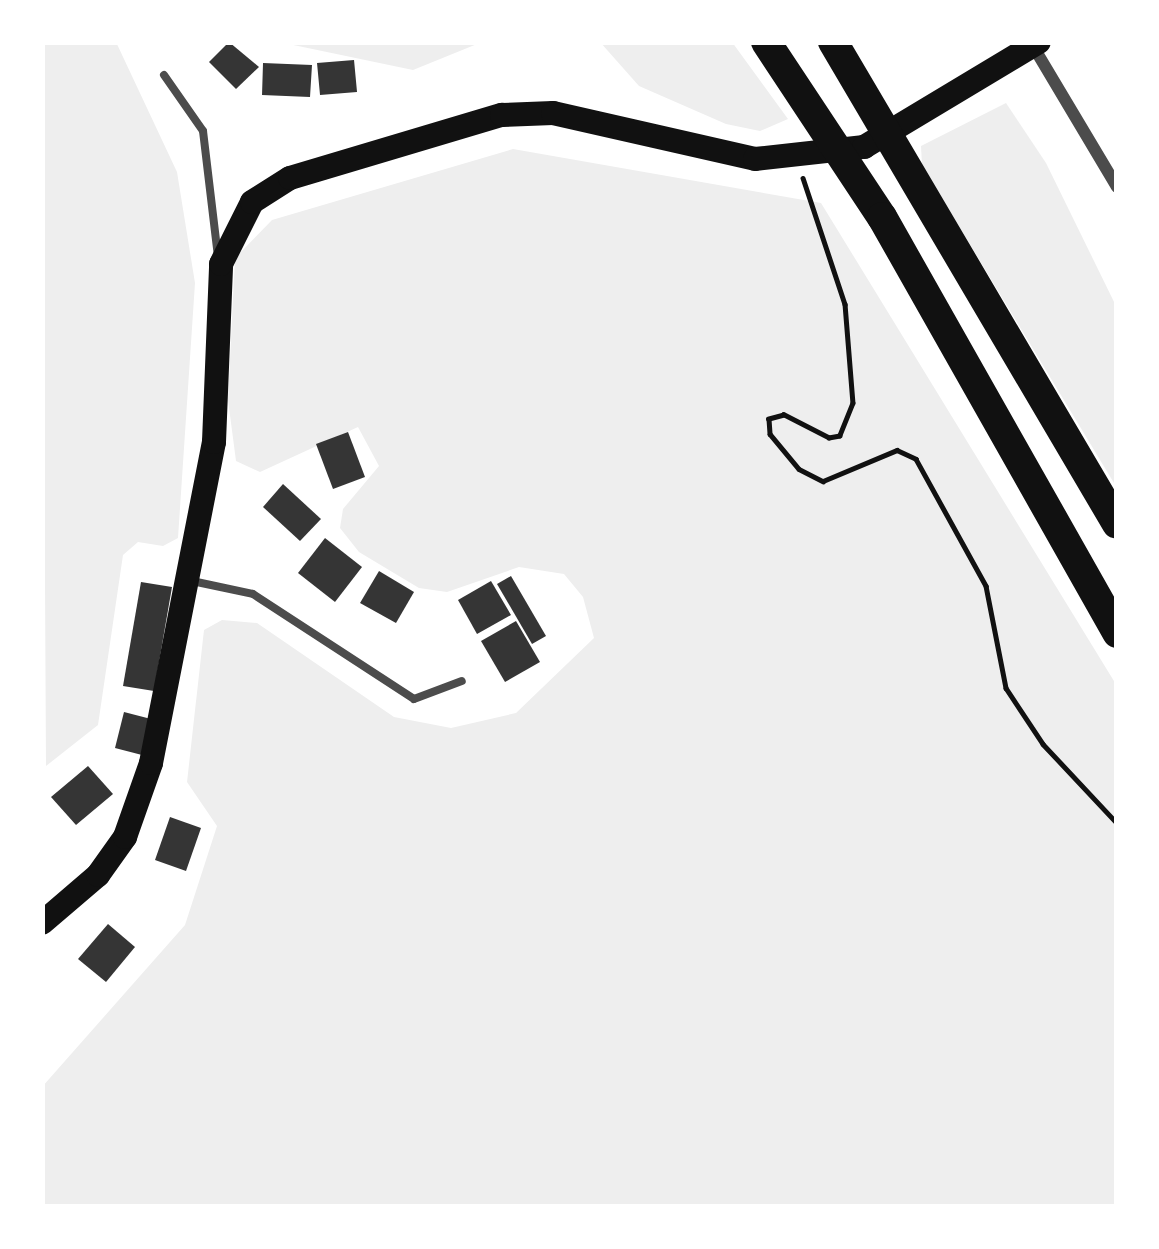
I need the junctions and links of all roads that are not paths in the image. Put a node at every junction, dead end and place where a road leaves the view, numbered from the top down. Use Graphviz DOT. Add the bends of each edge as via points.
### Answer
graph roads {
  1 [pos="766,42"];
  2 [pos="1036,44"];
  3 [pos="840,52"];
  4 [pos="164,74"];
  5 [pos="1117,187"];
  6 [pos="221,264"];
  7 [pos="1117,524"];
  8 [pos="192,580"];
  9 [pos="1117,633"];
  10 [pos="462,681"];
  11 [pos="42,923"];
  1 -- 9 [label="highway" via="882,217"];
  2 -- 5 [label="street"];
  2 -- 6 [label="main road" via="864,147 796,158 755,159 553,112 502,115 290,178 252,202"];
  3 -- 7 [label="highway"];
  4 -- 6 [label="lane" via="203,131 211,242"];
  6 -- 8 [label="main road" via="214,442"];
  8 -- 10 [label="lane" via="254,593 414,699"];
  8 -- 11 [label="main road" via="151,763 125,837 98,875"];
}
